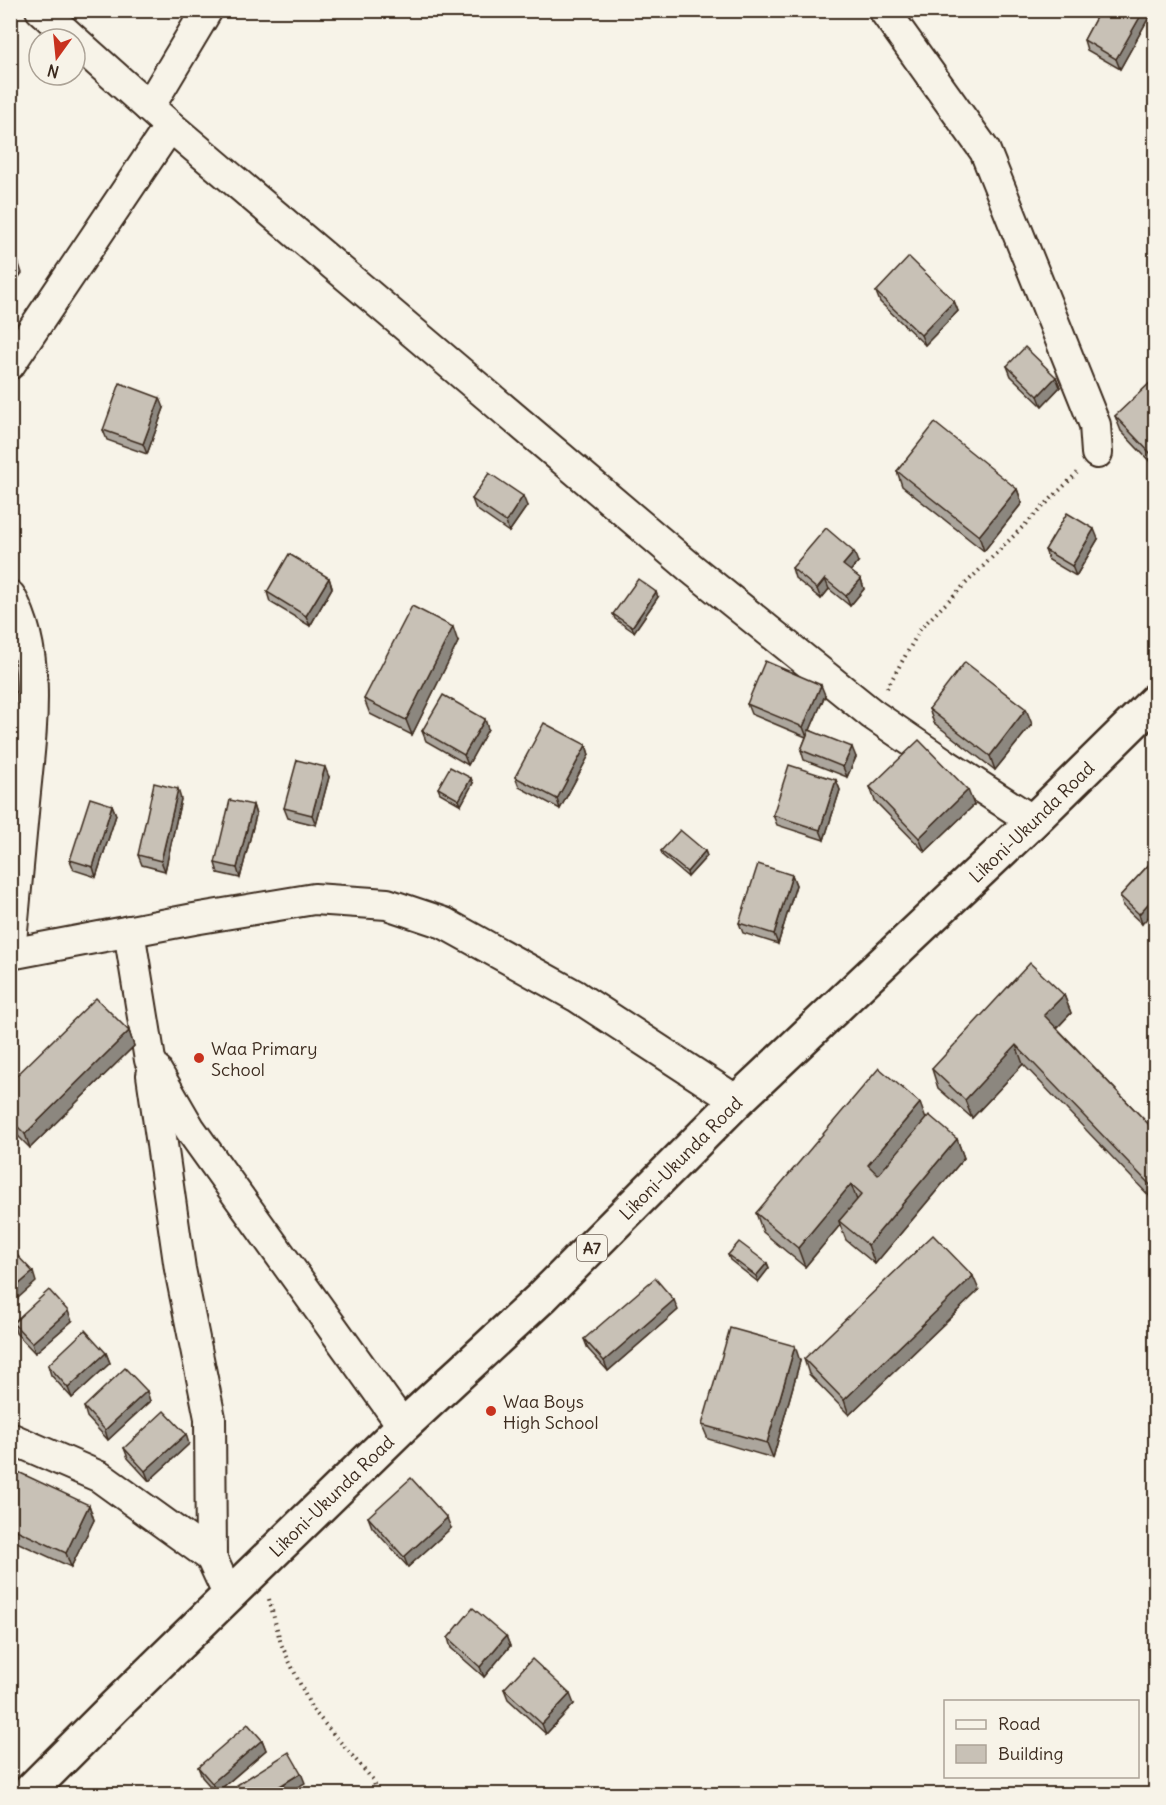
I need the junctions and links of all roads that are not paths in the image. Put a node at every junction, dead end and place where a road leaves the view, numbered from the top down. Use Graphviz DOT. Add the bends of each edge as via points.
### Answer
graph roads {
  1 [pos="40,10"];
  2 [pos="207,10"];
  3 [pos="884,10"];
  4 [pos="59,27"];
  5 [pos="87,51"];
  6 [pos="160,116"];
  7 [pos="10,364"];
  8 [pos="1097,453"];
  9 [pos="10,596"];
  10 [pos="1155,700"];
  11 [pos="1033,821"];
  12 [pos="129,931"];
  13 [pos="10,953"];
  14 [pos="150,1060"];
  15 [pos="737,1101"];
  16 [pos="403,1426"];
  17 [pos="10,1438"];
  18 [pos="211,1557"];
  19 [pos="229,1596"];
  20 [pos="27,1794"];
  1 -- 4 [label="street"];
  2 -- 6 [label="street"];
  3 -- 8 [label="street" via="985,151 1095,425"];
  5 -- 6 [label="street"];
  6 -- 7 [label="street"];
  6 -- 11 [label="street" via="692,569 872,714"];
  9 -- 13 [label="street" via="19,611 28,648 33,703"];
  10 -- 11 [label="highway, Likoni-Ukunda Road / A7"];
  11 -- 15 [label="highway, Likoni-Ukunda Road / A7"];
  12 -- 13 [label="street"];
  12 -- 14 [label="street"];
  12 -- 15 [label="street" via="314,899 387,904 444,923 576,996"];
  14 -- 16 [label="street" via="190,1129"];
  14 -- 18 [label="street" via="180,1269 210,1418"];
  15 -- 16 [label="highway, Likoni-Ukunda Road / A7" via="542,1297"];
  16 -- 19 [label="highway, Likoni-Ukunda Road / A7"];
  17 -- 18 [label="street" via="100,1477"];
  18 -- 19 [label="street"];
  19 -- 20 [label="highway, Likoni-Ukunda Road / A7"];
}
